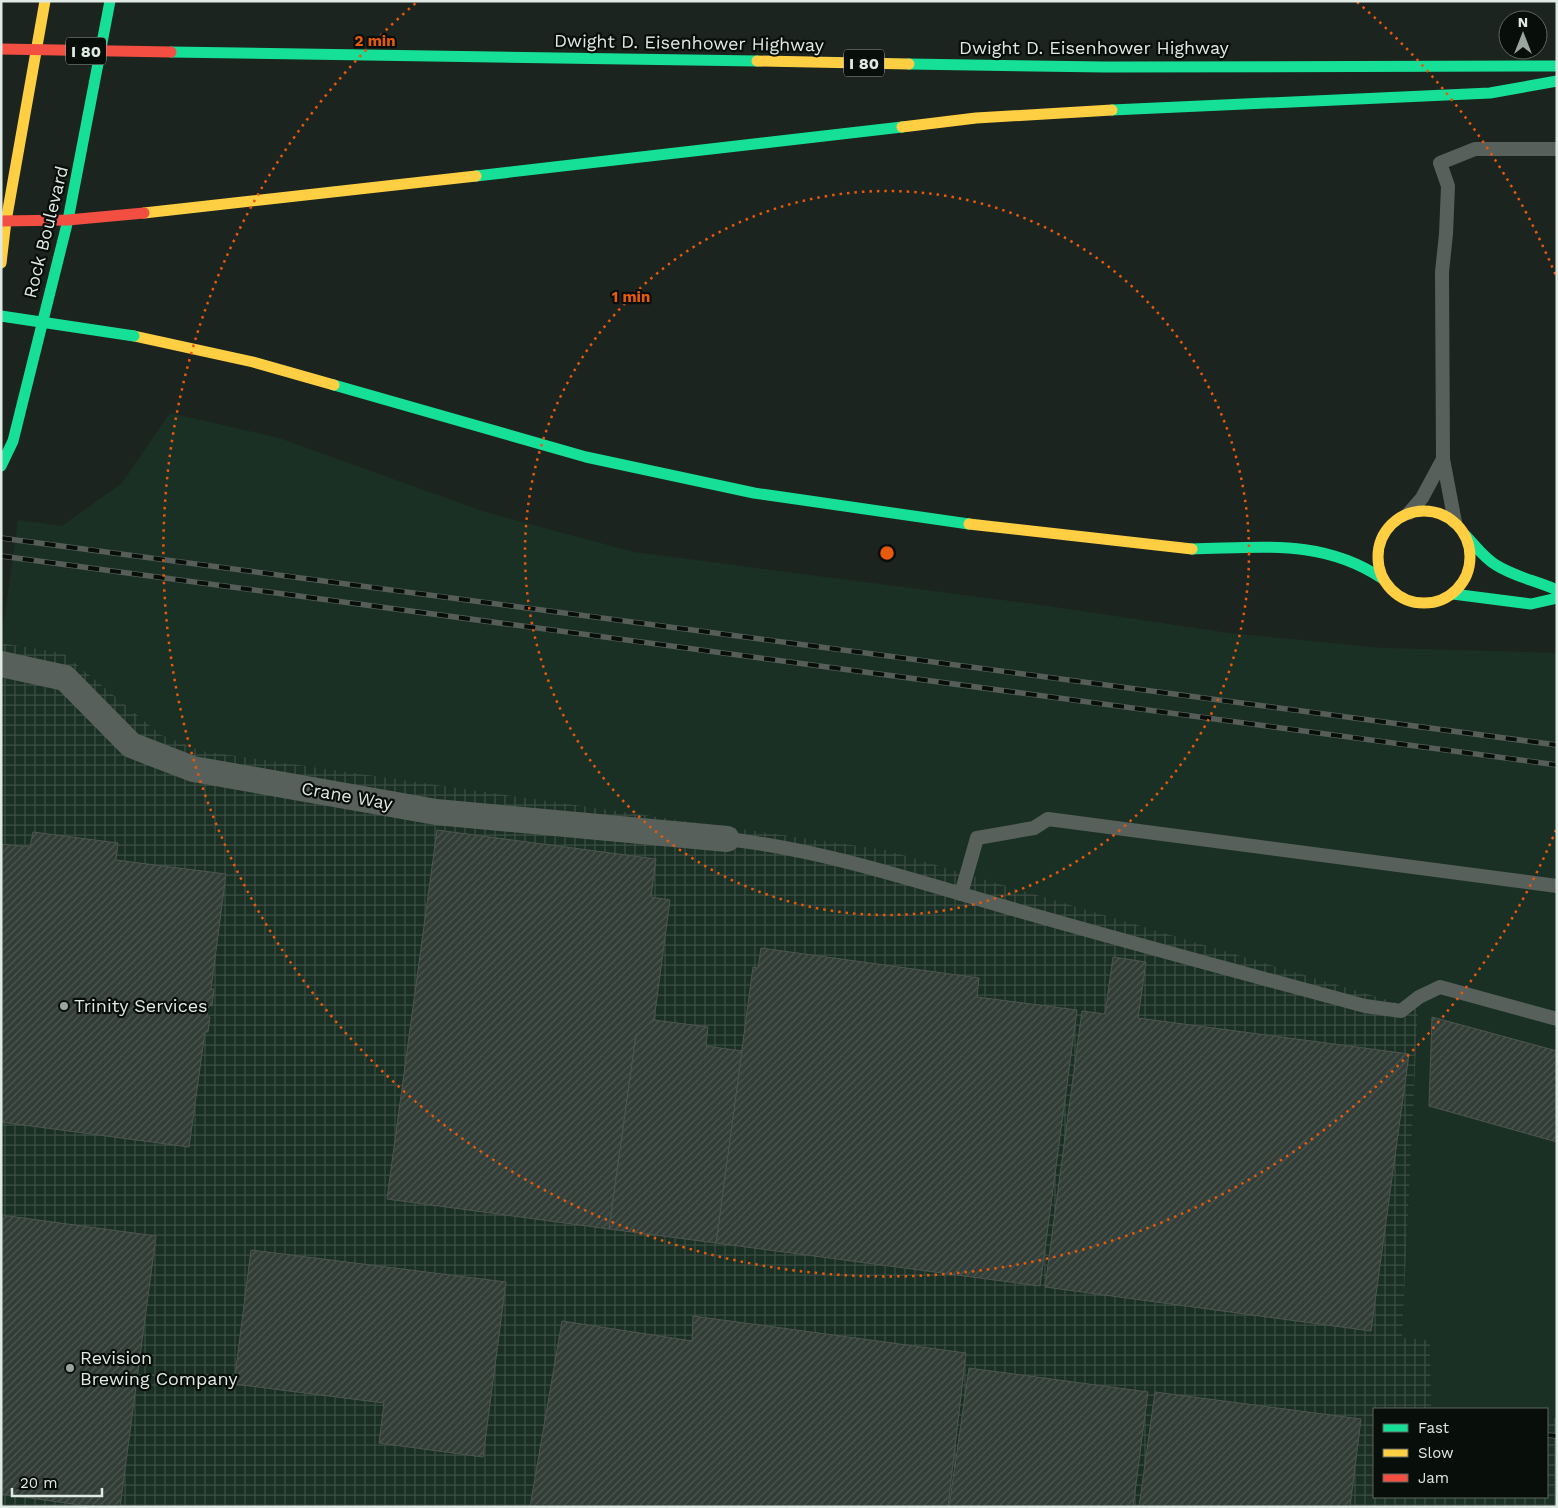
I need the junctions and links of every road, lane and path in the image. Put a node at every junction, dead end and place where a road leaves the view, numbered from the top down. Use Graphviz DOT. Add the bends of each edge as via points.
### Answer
graph roads {
  1 [pos="45,1"];
  2 [pos="110,1"];
  3 [pos="1,49"];
  4 [pos="1557,66"];
  5 [pos="1557,81"];
  6 [pos="1557,149"];
  7 [pos="68,220"];
  8 [pos="4,221"];
  9 [pos="1,263"];
  10 [pos="1,316"];
  11 [pos="1443,459"];
  12 [pos="1,466"];
  13 [pos="1409,513"];
  14 [pos="1455,522"];
  15 [pos="1465,535"];
  16 [pos="1383,580"];
  17 [pos="1557,590"];
  18 [pos="1453,594"];
  19 [pos="1557,598"];
  20 [pos="2,664"];
  21 [pos="727,839"];
  22 [pos="1557,886"];
  23 [pos="961,894"];
  24 [pos="1557,1019"];
  1 -- 8 [label="main road, Rock Boulevard"];
  2 -- 7 [label="main road, Rock Boulevard"];
  3 -- 4 [label="main road, Dwight D. Eisenhower Highway / I 80, bridge" via="1105,67"];
  5 -- 7 [label="main road" via="1490,93 976,118 246,204"];
  6 -- 11 [label="lane" via="1475,149 1440,163 1448,186 1442,272"];
  7 -- 8 [label="main road"];
  7 -- 12 [label="main road, Rock Boulevard" via="13,441"];
  8 -- 9 [label="main road, Rock Boulevard"];
  10 -- 16 [label="main road, bridge" via="134,336 253,362 586,457 754,492 928,519 1183,549 1296,548 1340,556 1365,567"];
  11 -- 13 [label="lane" via="1422,498"];
  11 -- 14 [label="lane"];
  13 -- 14 [label="main road" via="1441,514"];
  13 -- 16 [label="main road" via="1384,533 1378,548"];
  14 -- 15 [label="main road"];
  15 -- 17 [label="main road" via="1494,564 1514,576 1535,580"];
  15 -- 18 [label="main road" via="1470,550 1470,566 1464,582"];
  16 -- 18 [label="main road" via="1407,601 1423,604"];
  18 -- 19 [label="main road" via="1531,604"];
  20 -- 21 [label="street, Crane Way" via="65,678 131,745 193,768 436,812"];
  21 -- 23 [label="lane" via="764,843 838,860"];
  22 -- 23 [label="lane" via="1048,819 1034,828 977,838"];
  23 -- 24 [label="lane" via="1365,1006 1401,1011 1418,997 1440,987"];
}
